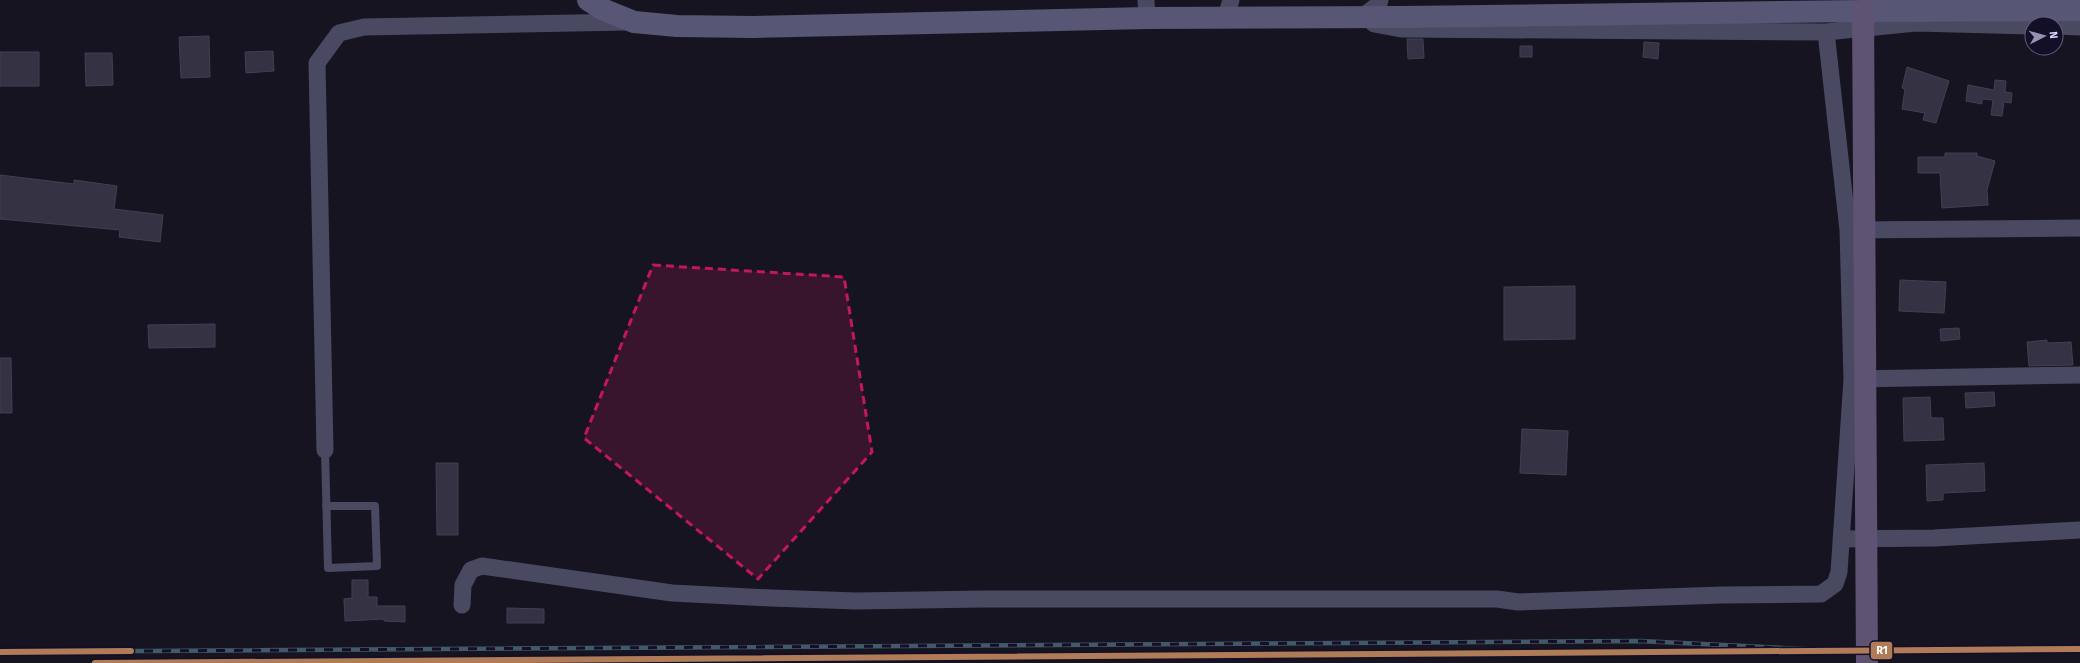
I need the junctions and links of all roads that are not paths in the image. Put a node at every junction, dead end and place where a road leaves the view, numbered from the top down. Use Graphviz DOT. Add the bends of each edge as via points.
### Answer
graph roads {
  1 [pos="588,0"];
  2 [pos="1707,0"];
  3 [pos="1922,0"];
  4 [pos="1388,5"];
  5 [pos="1229,8"];
  6 [pos="1146,9"];
  7 [pos="2080,10"];
  8 [pos="1863,11"];
  9 [pos="1359,19"];
  10 [pos="634,22"];
  11 [pos="1916,24"];
  12 [pos="2024,26"];
  13 [pos="2064,26"];
  14 [pos="2080,27"];
  15 [pos="1707,31"];
  16 [pos="1826,32"];
  17 [pos="2080,228"];
  18 [pos="1848,230"];
  19 [pos="2080,375"];
  20 [pos="1852,379"];
  21 [pos="325,450"];
  22 [pos="326,506"];
  23 [pos="2080,530"];
  24 [pos="1841,539"];
  25 [pos="462,605"];
  26 [pos="1868,663"];
  1 -- 10 [label="main road" via="602,9"];
  2 -- 15 [label="street"];
  3 -- 11 [label="street"];
  4 -- 8 [label="main road, bridge"];
  4 -- 9 [label="main road"];
  5 -- 6 [label="main road"];
  5 -- 9 [label="main road"];
  6 -- 10 [label="main road" via="753,27 677,26"];
  7 -- 8 [label="main road, bridge"];
  8 -- 26 [label="main road, bridge"];
  9 -- 15 [label="street" via="1379,26 1401,29"];
  10 -- 21 [label="street" via="364,27 339,33 317,62"];
  11 -- 12 [label="street"];
  11 -- 16 [label="street"];
  13 -- 14 [label="street"];
  15 -- 16 [label="street"];
  16 -- 18 [label="street"];
  17 -- 18 [label="street"];
  18 -- 20 [label="street"];
  19 -- 20 [label="street"];
  20 -- 24 [label="street"];
  21 -- 22 [label="lane"];
  22 -- 22 [label="lane" via="328,568 377,566 375,506"];
  23 -- 24 [label="street" via="1934,538"];
  24 -- 25 [label="street" via="1839,572 1835,584 1821,594 1804,595 1722,595 1518,602 1497,599 856,601 672,593 482,566 471,570 463,585"];
}
